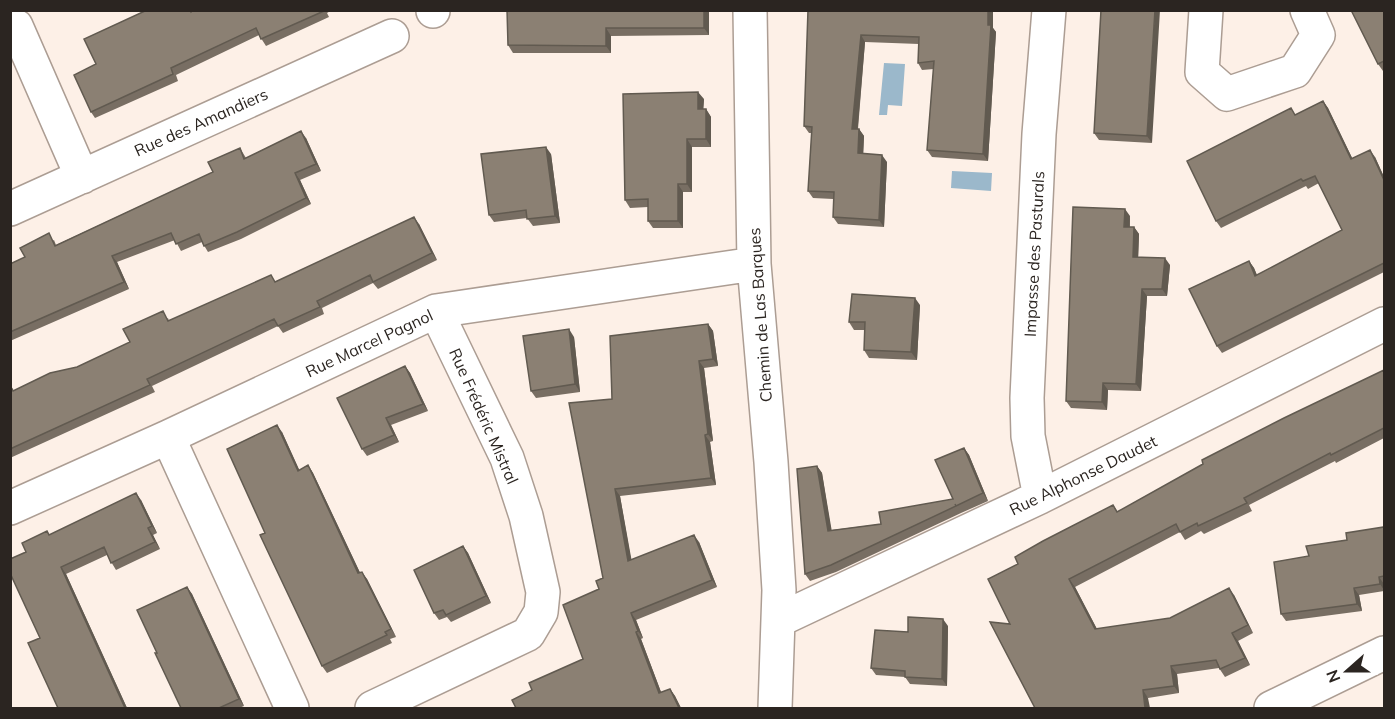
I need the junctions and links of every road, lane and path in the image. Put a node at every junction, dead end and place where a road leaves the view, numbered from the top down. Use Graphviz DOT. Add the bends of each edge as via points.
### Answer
graph roads {
  1 [pos="750,10"];
  2 [pos="1049,10"];
  3 [pos="1206,10"];
  4 [pos="1308,10"];
  5 [pos="16,26"];
  6 [pos="392,36"];
  7 [pos="82,177"];
  8 [pos="10,208"];
  9 [pos="754,264"];
  10 [pos="436,311"];
  11 [pos="1384,324"];
  12 [pos="168,437"];
  13 [pos="1040,496"];
  14 [pos="10,508"];
  15 [pos="779,620"];
  16 [pos="1384,653"];
  17 [pos="292,708"];
  18 [pos="372,708"];
  19 [pos="775,708"];
  20 [pos="1271,708"];
  1 -- 9 [label="street, Chemin de Las Barques"];
  2 -- 13 [label="street, Impasse des Pasturals" via="1027,398 1028,436"];
  3 -- 4 [label="street" via="1202,72 1227,94 1295,71 1318,35"];
  5 -- 7 [label="street"];
  6 -- 7 [label="street, Rue des Amandiers"];
  7 -- 8 [label="street, Rue des Amandiers"];
  9 -- 10 [label="street, Rue Marcel Pagnol"];
  9 -- 15 [label="street, Chemin de Las Barques" via="771,462"];
  10 -- 12 [label="street, Rue Marcel Pagnol"];
  10 -- 18 [label="street, Rue Frédéric Mistral" via="507,458 526,516 543,592 541,612 528,634"];
  11 -- 13 [label="street, Rue Alphonse Daudet"];
  12 -- 14 [label="street, Rue Marcel Pagnol"];
  12 -- 17 [label="street"];
  13 -- 15 [label="street, Rue Alphonse Daudet"];
  15 -- 19 [label="street, Chemin de Las Barques"];
  16 -- 20 [label="street"];
}
